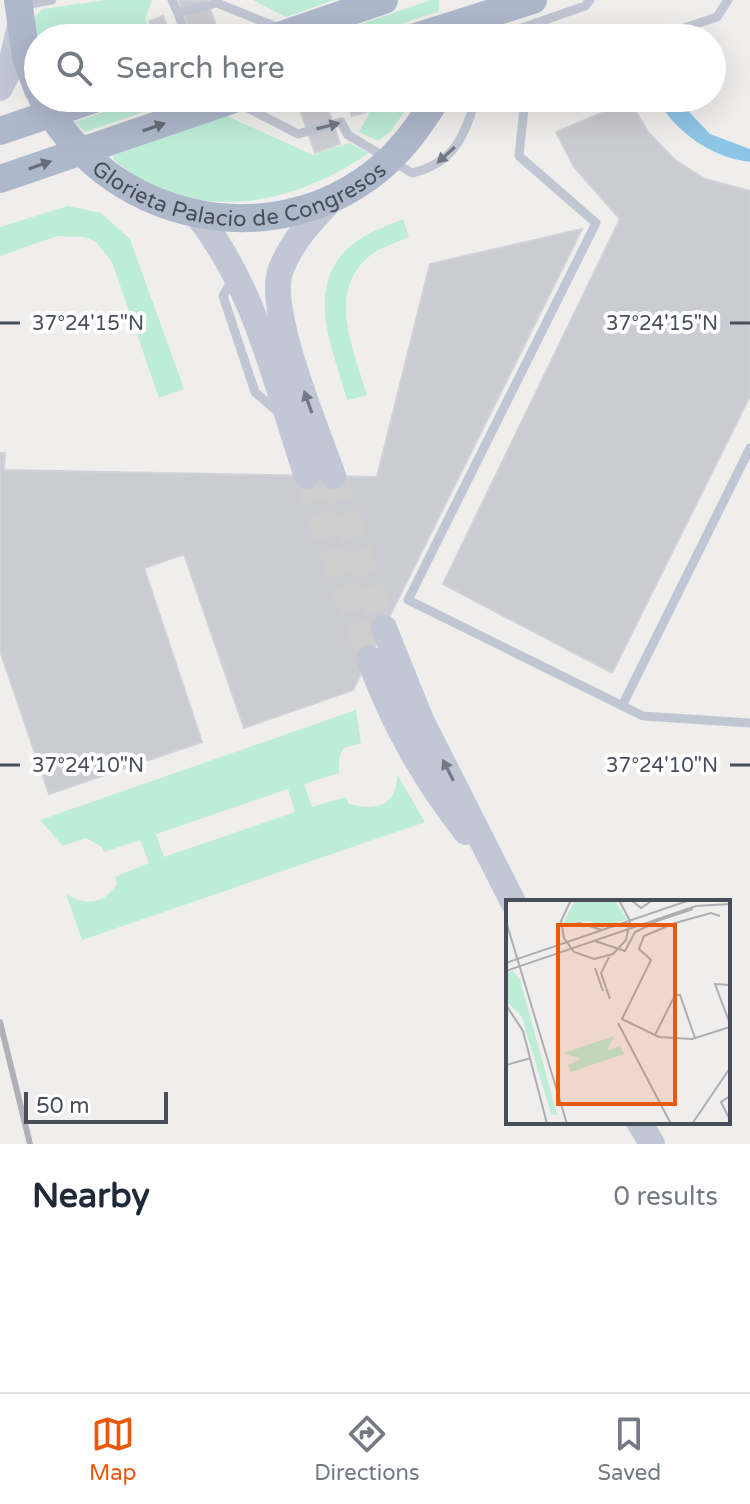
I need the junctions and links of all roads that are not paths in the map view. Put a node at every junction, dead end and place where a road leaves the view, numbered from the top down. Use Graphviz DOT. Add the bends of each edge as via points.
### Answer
graph roads {
  1 [pos="52,0"];
  2 [pos="172,0"];
  3 [pos="384,0"];
  4 [pos="533,0"];
  5 [pos="590,0"];
  6 [pos="728,0"];
  7 [pos="19,11"];
  8 [pos="178,13"];
  9 [pos="472,15"];
  10 [pos="182,24"];
  11 [pos="259,24"];
  12 [pos="313,24"];
  13 [pos="449,24"];
  14 [pos="533,24"];
  15 [pos="696,24"];
  16 [pos="0,88"];
  17 [pos="28,112"];
  18 [pos="52,112"];
  19 [pos="196,112"];
  20 [pos="258,112"];
  21 [pos="428,112"];
  22 [pos="472,112"];
  23 [pos="524,112"];
  24 [pos="0,131"];
  25 [pos="80,152"];
  26 [pos="389,161"];
  27 [pos="0,179"];
  28 [pos="332,199"];
  29 [pos="197,215"];
  30 [pos="750,448"];
  31 [pos="384,628"];
  32 [pos="369,658"];
  33 [pos="622,706"];
  34 [pos="750,723"];
  35 [pos="492,866"];
  36 [pos="512,900"];
  37 [pos="640,1124"];
  38 [pos="652,1144"];
  1 -- 7 [label="lane"];
  2 -- 8 [label="lane"];
  3 -- 12 [label="main road"];
  4 -- 9 [label="main road"];
  5 -- 14 [label="lane"];
  6 -- 15 [label="lane" via="717,17"];
  7 -- 16 [label="main road" via="10,68"];
  8 -- 10 [label="lane"];
  8 -- 11 [label="lane" via="217,3"];
  9 -- 13 [label="main road"];
  17 -- 24 [label="main road"];
  18 -- 25 [label="main road, Glorieta Palacio de Congresos"];
  25 -- 19 [label="main road, one-way"];
  20 -- 26 [label="lane, one-way" via="298,134 341,122 348,135"];
  21 -- 26 [label="main road, Glorieta Palacio de Congresos"];
  22 -- 26 [label="lane, one-way" via="465,135 428,169 412,173"];
  23 -- 33 [label="lane" via="519,156 596,223 408,600"];
  27 -- 25 [label="main road, one-way"];
  25 -- 29 [label="main road, Glorieta Palacio de Congresos" via="133,192"];
  26 -- 28 [label="main road, Glorieta Palacio de Congresos"];
  28 -- 29 [label="main road, Glorieta Palacio de Congresos" via="265,218"];
  29 -- 28 [label="main road, one-way" via="236,274 288,421 320,476 278,309 280,270 301,232"];
  30 -- 33 [label="lane"];
  35 -- 31 [label="main road, one-way" via="421,720"];
  32 -- 35 [label="main road" via="394,722 426,780"];
  33 -- 34 [label="lane" via="643,716"];
  35 -- 36 [label="main road"];
  37 -- 38 [label="main road"];
}
